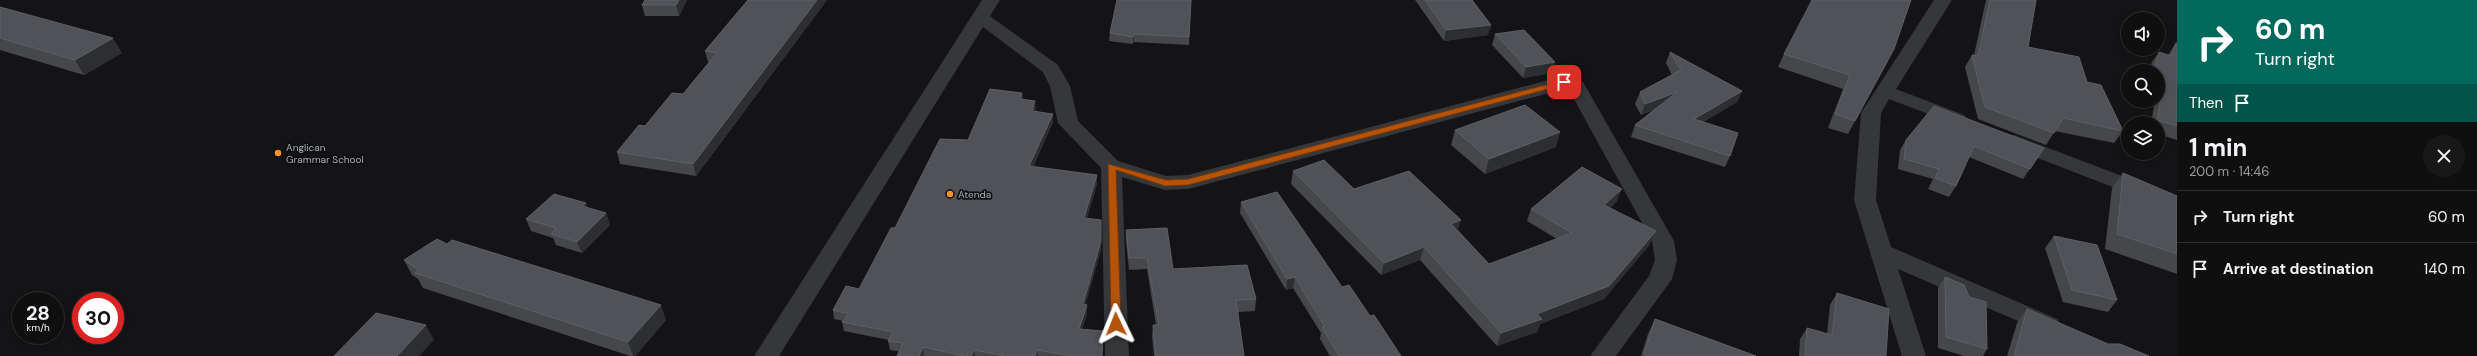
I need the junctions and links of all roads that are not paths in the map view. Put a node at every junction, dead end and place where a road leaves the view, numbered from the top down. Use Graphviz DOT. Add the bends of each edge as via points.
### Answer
graph roads {
  1 [pos="1943,0"];
  2 [pos="986,9"];
  3 [pos="1885,90"];
  4 [pos="1973,125"];
  5 [pos="1995,134"];
  6 [pos="1111,166"];
  7 [pos="2177,205"];
  8 [pos="1881,252"];
  9 [pos="2070,334"];
  10 [pos="766,356"];
  11 [pos="1117,356"];
  12 [pos="1602,356"];
  13 [pos="1914,356"];
  1 -- 3 [label="street"];
  2 -- 6 [label="street" via="1051,69 1060,86 1068,123"];
  2 -- 10 [label="street"];
  3 -- 4 [label="street"];
  3 -- 8 [label="street" via="1871,113 1865,200"];
  5 -- 7 [label="street"];
  6 -- 11 [label="street"];
  6 -- 12 [label="street" via="1165,183 1188,182 1564,82 1576,86 1663,241 1666,260 1660,279"];
  8 -- 9 [label="street"];
  8 -- 13 [label="street"];
}
